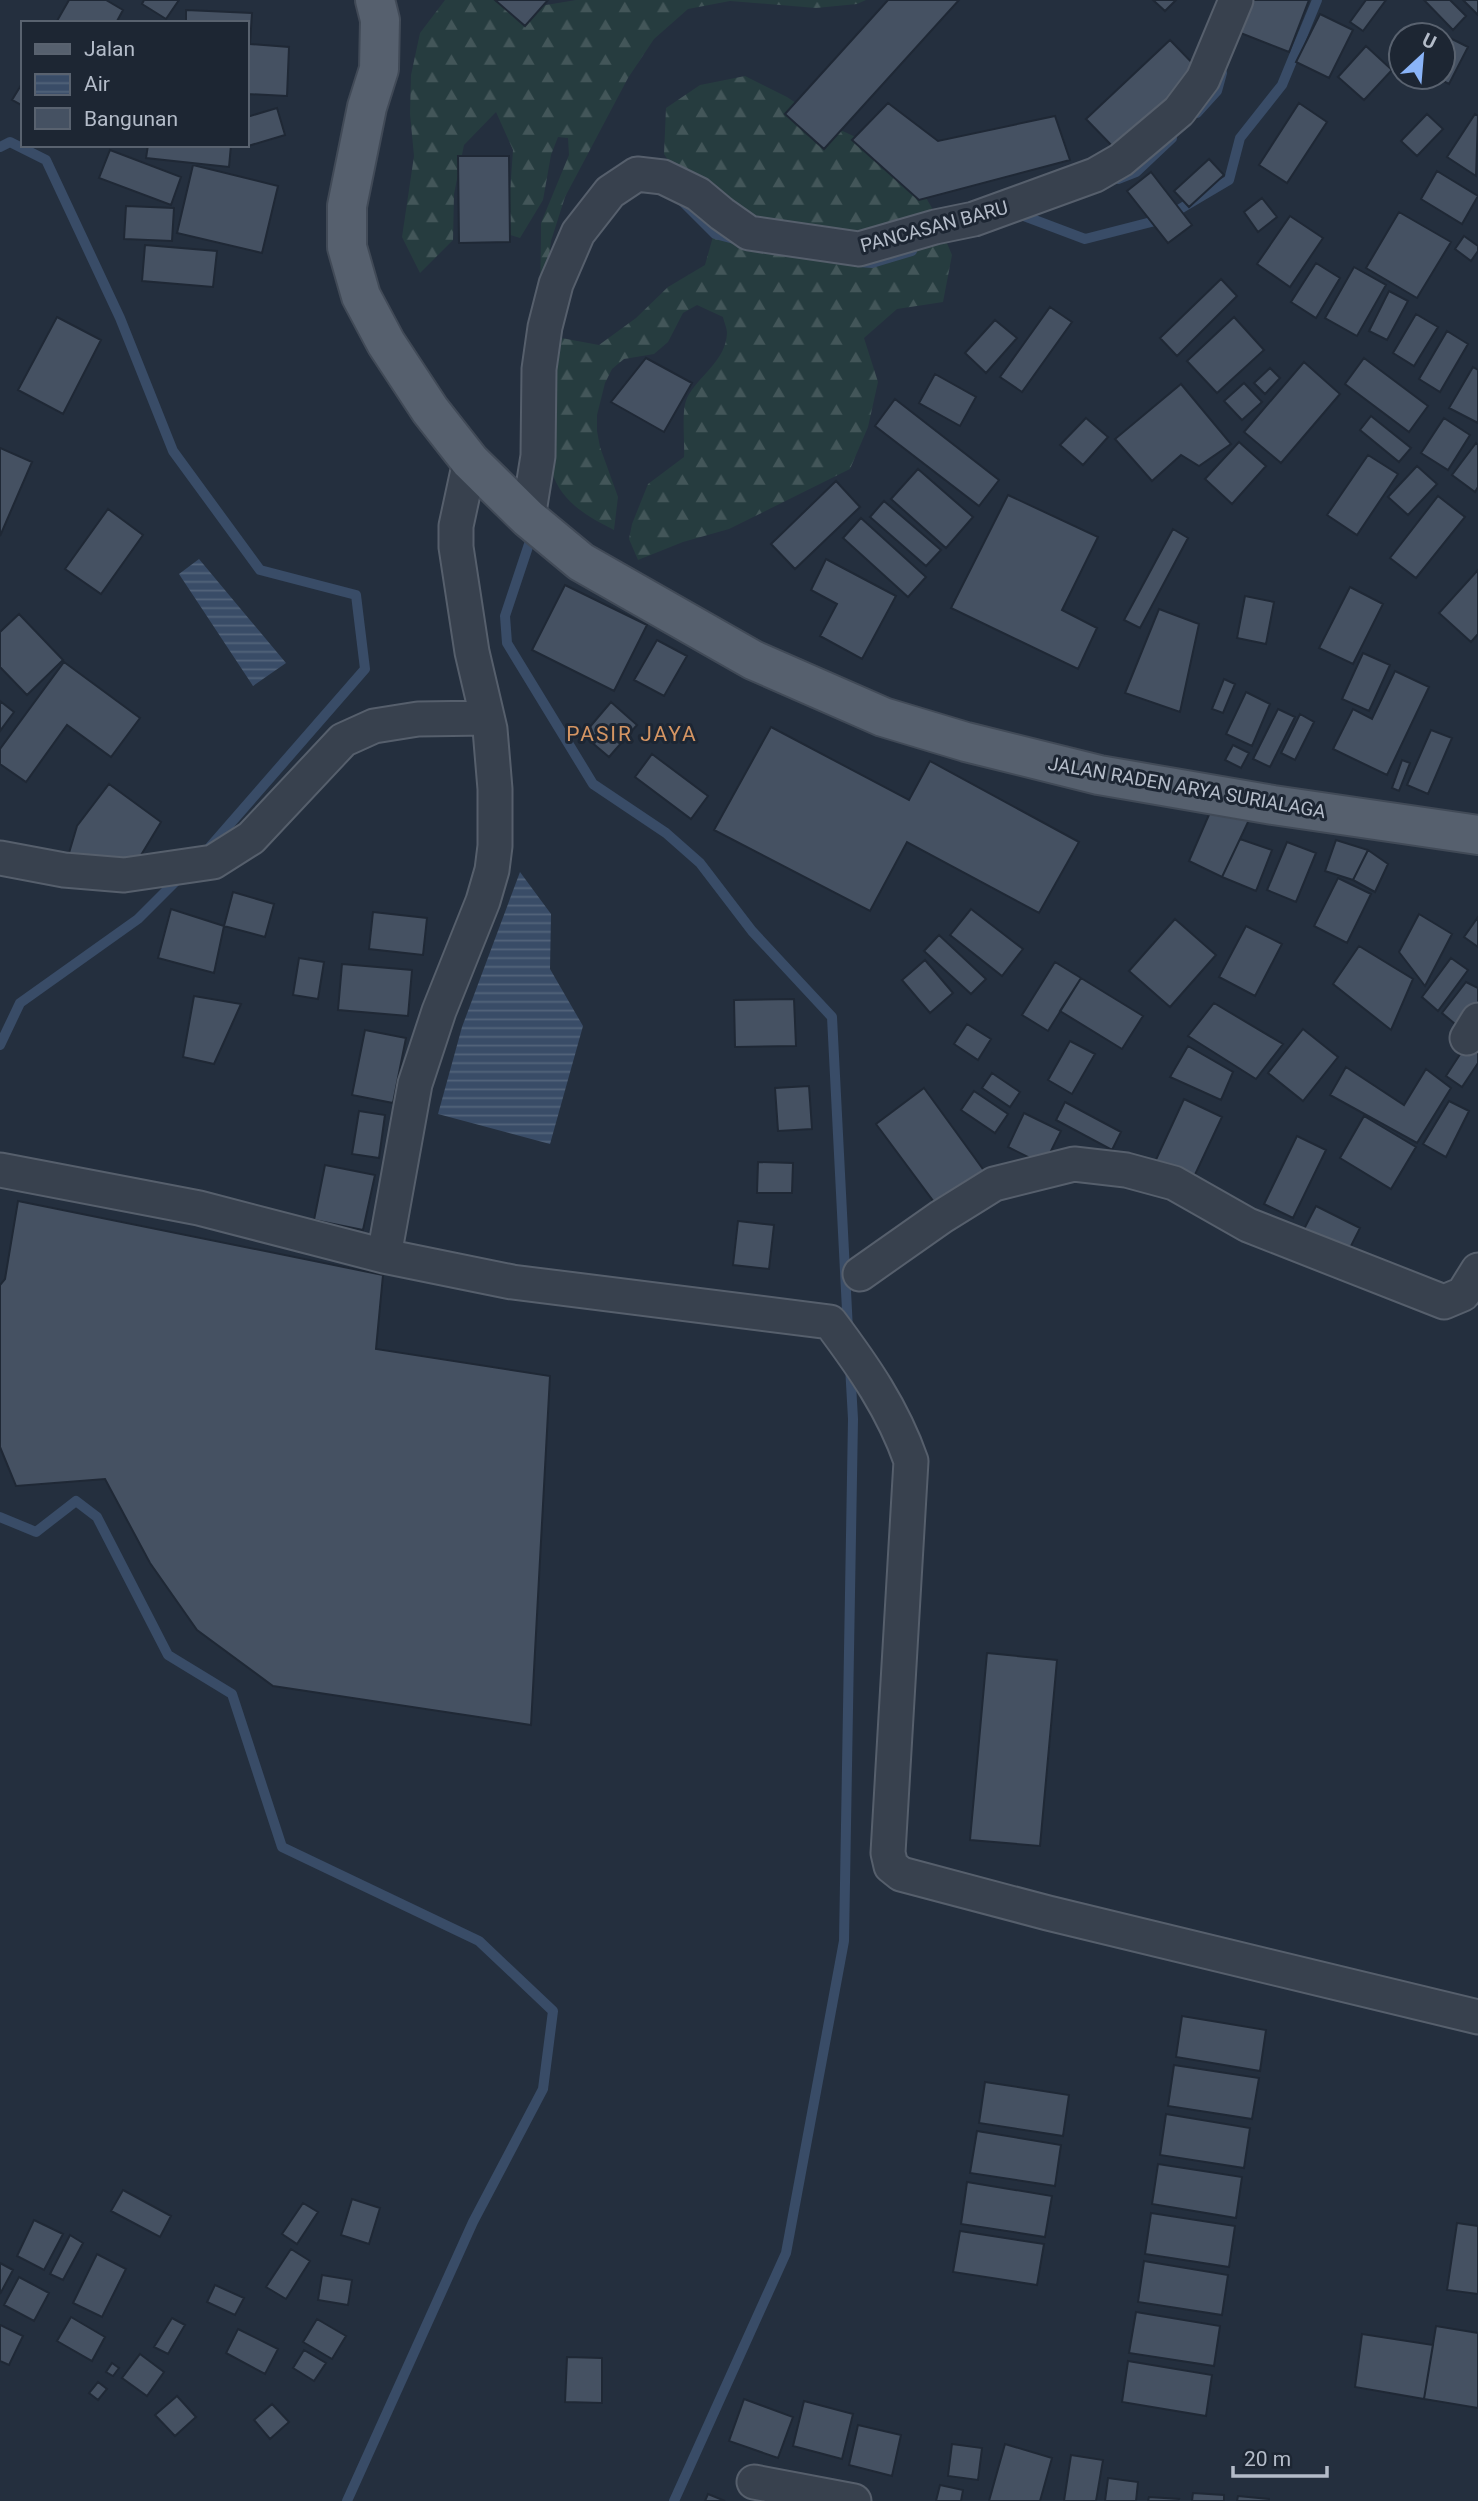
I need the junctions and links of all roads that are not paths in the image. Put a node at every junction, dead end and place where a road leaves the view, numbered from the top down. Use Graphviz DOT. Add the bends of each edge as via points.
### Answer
graph roads {
  1 [pos="374,0"];
  2 [pos="1236,0"];
  3 [pos="470,461"];
  4 [pos="554,541"];
  5 [pos="487,718"];
  6 [pos="1478,835"];
  7 [pos="0,858"];
  8 [pos="3,1170"];
  9 [pos="384,1256"];
  10 [pos="1478,1270"];
  11 [pos="860,1274"];
  12 [pos="1478,2017"];
  13 [pos="754,2482"];
  14 [pos="834,2499"];
  1 -- 3 [label="main road, JALAN RADEN ARYA SURIALAGA" via="380,20 379,69 348,206 347,247 361,296 386,343"];
  2 -- 4 [label="street, PANCASAN BARU" via="1203,79 1179,111 1121,160 1095,175 974,219 859,249 749,233 698,194 663,177 637,174 610,192 578,233 556,284 539,369 538,456"];
  3 -- 4 [label="main road, JALAN RADEN ARYA SURIALAGA"];
  3 -- 5 [label="street" via="456,547"];
  4 -- 6 [label="main road, JALAN RADEN ARYA SURIALAGA" via="753,660 883,717 1099,775"];
  5 -- 7 [label="street" via="396,722 343,740 251,838 213,862 124,875"];
  5 -- 9 [label="street" via="495,789 492,870 415,1084"];
  8 -- 9 [label="street" via="199,1208"];
  9 -- 12 [label="street" via="512,1282 830,1322 884,1398 911,1461 888,1853 891,1866 901,1874"];
  10 -- 11 [label="street" via="1463,1294 1444,1302 1248,1225 1174,1183 1126,1170 1074,1164 995,1184"];
  13 -- 14 [label="street"];
}
